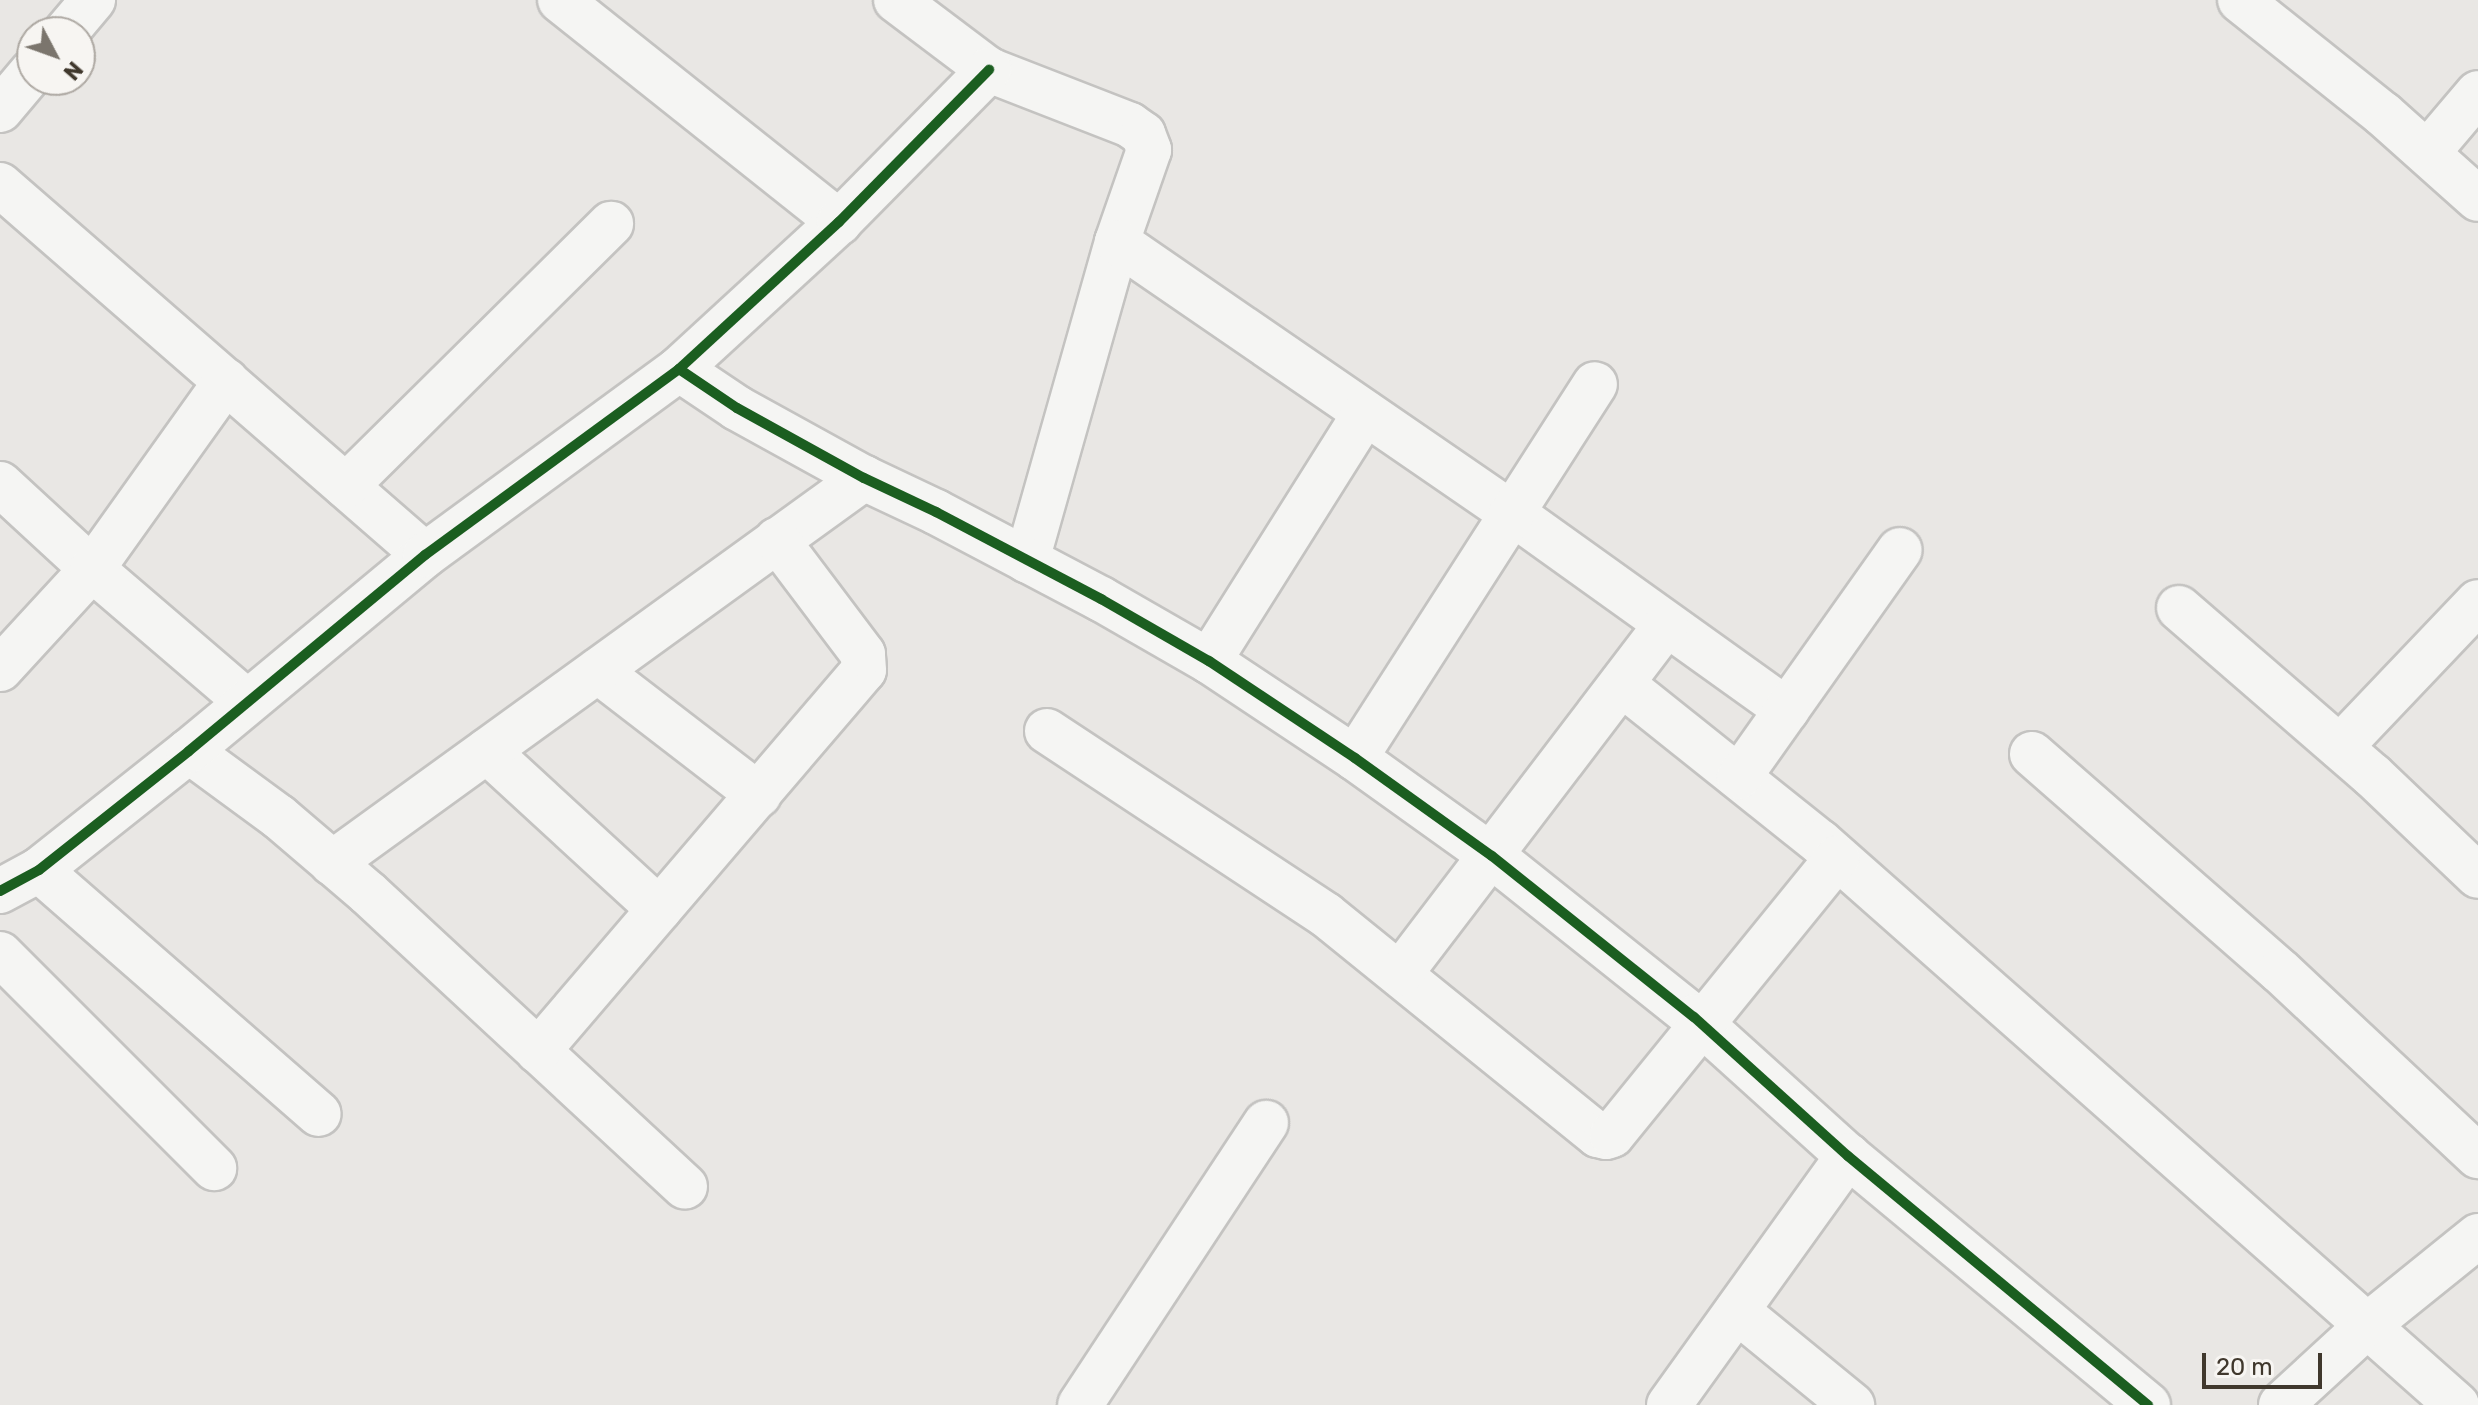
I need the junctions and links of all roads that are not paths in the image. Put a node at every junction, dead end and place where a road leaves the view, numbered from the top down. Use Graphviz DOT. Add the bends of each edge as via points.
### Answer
graph roads {
  1 [pos="93,0"];
  2 [pos="560,0"];
  3 [pos="896,0"];
  4 [pos="2240,0"];
  5 [pos="80,16"];
  6 [pos="1017,81"];
  7 [pos="16,91"];
  8 [pos="2478,93"];
  9 [pos="0,110"];
  10 [pos="2428,152"];
  11 [pos="0,185"];
  12 [pos="2478,199"];
  13 [pos="839,222"];
  14 [pos="611,224"];
  15 [pos="1117,242"];
  16 [pos="679,369"];
  17 [pos="226,381"];
  18 [pos="1595,384"];
  19 [pos="1365,413"];
  20 [pos="864,478"];
  21 [pos="0,484"];
  22 [pos="346,486"];
  23 [pos="1512,513"];
  24 [pos="777,540"];
  25 [pos="1900,550"];
  26 [pos="425,555"];
  27 [pos="1027,561"];
  28 [pos="92,569"];
  29 [pos="2478,602"];
  30 [pos="2179,608"];
  31 [pos="1666,625"];
  32 [pos="1209,661"];
  33 [pos="0,669"];
  34 [pos="598,671"];
  35 [pos="1623,685"];
  36 [pos="246,701"];
  37 [pos="1787,710"];
  38 [pos="1047,731"];
  39 [pos="2340,747"];
  40 [pos="189,751"];
  41 [pos="487,751"];
  42 [pos="2032,754"];
  43 [pos="1355,758"];
  44 [pos="1739,777"];
  45 [pos="759,795"];
  46 [pos="1492,856"];
  47 [pos="1837,858"];
  48 [pos="332,863"];
  49 [pos="39,870"];
  50 [pos="2478,876"];
  51 [pos="0,891"];
  52 [pos="659,909"];
  53 [pos="0,954"];
  54 [pos="1400,974"];
  55 [pos="1702,1025"];
  56 [pos="538,1051"];
  57 [pos="319,1114"];
  58 [pos="1266,1123"];
  59 [pos="1848,1156"];
  60 [pos="2478,1156"];
  61 [pos="214,1168"];
  62 [pos="685,1187"];
  63 [pos="2478,1236"];
  64 [pos="1737,1311"];
  65 [pos="2369,1324"];
  66 [pos="2143,1403"];
  67 [pos="1080,1405"];
  68 [pos="1669,1405"];
  69 [pos="1852,1405"];
  70 [pos="2281,1405"];
  71 [pos="2457,1405"];
  1 -- 5 [label="street"];
  2 -- 13 [label="street"];
  3 -- 6 [label="street"];
  4 -- 10 [label="street"];
  6 -- 13 [label="street"];
  6 -- 15 [label="street" via="1143,134 1149,150"];
  7 -- 9 [label="street"];
  8 -- 10 [label="street"];
  10 -- 12 [label="street"];
  11 -- 17 [label="street"];
  13 -- 16 [label="street"];
  14 -- 22 [label="street"];
  15 -- 19 [label="street"];
  15 -- 27 [label="street"];
  16 -- 20 [label="street" via="737,408"];
  16 -- 26 [label="street"];
  17 -- 22 [label="street"];
  17 -- 28 [label="street"];
  18 -- 23 [label="street"];
  19 -- 23 [label="street"];
  19 -- 32 [label="street"];
  20 -- 24 [label="street"];
  20 -- 27 [label="street"];
  21 -- 28 [label="street"];
  22 -- 26 [label="street"];
  23 -- 31 [label="street"];
  23 -- 43 [label="street"];
  24 -- 34 [label="street"];
  24 -- 45 [label="street" via="863,654 864,670"];
  25 -- 37 [label="street"];
  26 -- 36 [label="street"];
  27 -- 32 [label="street"];
  28 -- 33 [label="street"];
  28 -- 36 [label="street"];
  29 -- 39 [label="street"];
  30 -- 39 [label="street"];
  31 -- 35 [label="street"];
  31 -- 37 [label="street"];
  32 -- 43 [label="street"];
  34 -- 41 [label="street"];
  34 -- 45 [label="street"];
  35 -- 44 [label="street"];
  35 -- 46 [label="street"];
  36 -- 40 [label="street"];
  37 -- 44 [label="street"];
  38 -- 54 [label="street" via="1326,915"];
  39 -- 50 [label="street"];
  40 -- 48 [label="street"];
  40 -- 49 [label="street"];
  41 -- 48 [label="street"];
  41 -- 52 [label="street"];
  42 -- 60 [label="street" via="2280,971"];
  43 -- 46 [label="street"];
  44 -- 47 [label="street"];
  45 -- 52 [label="street"];
  46 -- 54 [label="street"];
  46 -- 55 [label="street"];
  47 -- 55 [label="street"];
  47 -- 65 [label="street"];
  48 -- 56 [label="street"];
  49 -- 51 [label="street"];
  49 -- 57 [label="street"];
  52 -- 56 [label="street"];
  53 -- 61 [label="street"];
  54 -- 55 [label="street" via="1606,1137"];
  55 -- 59 [label="street"];
  56 -- 62 [label="street"];
  58 -- 67 [label="street"];
  59 -- 64 [label="street"];
  59 -- 66 [label="street"];
  63 -- 65 [label="street"];
  64 -- 68 [label="street"];
  64 -- 69 [label="street"];
  65 -- 70 [label="street"];
  65 -- 71 [label="street"];
}
